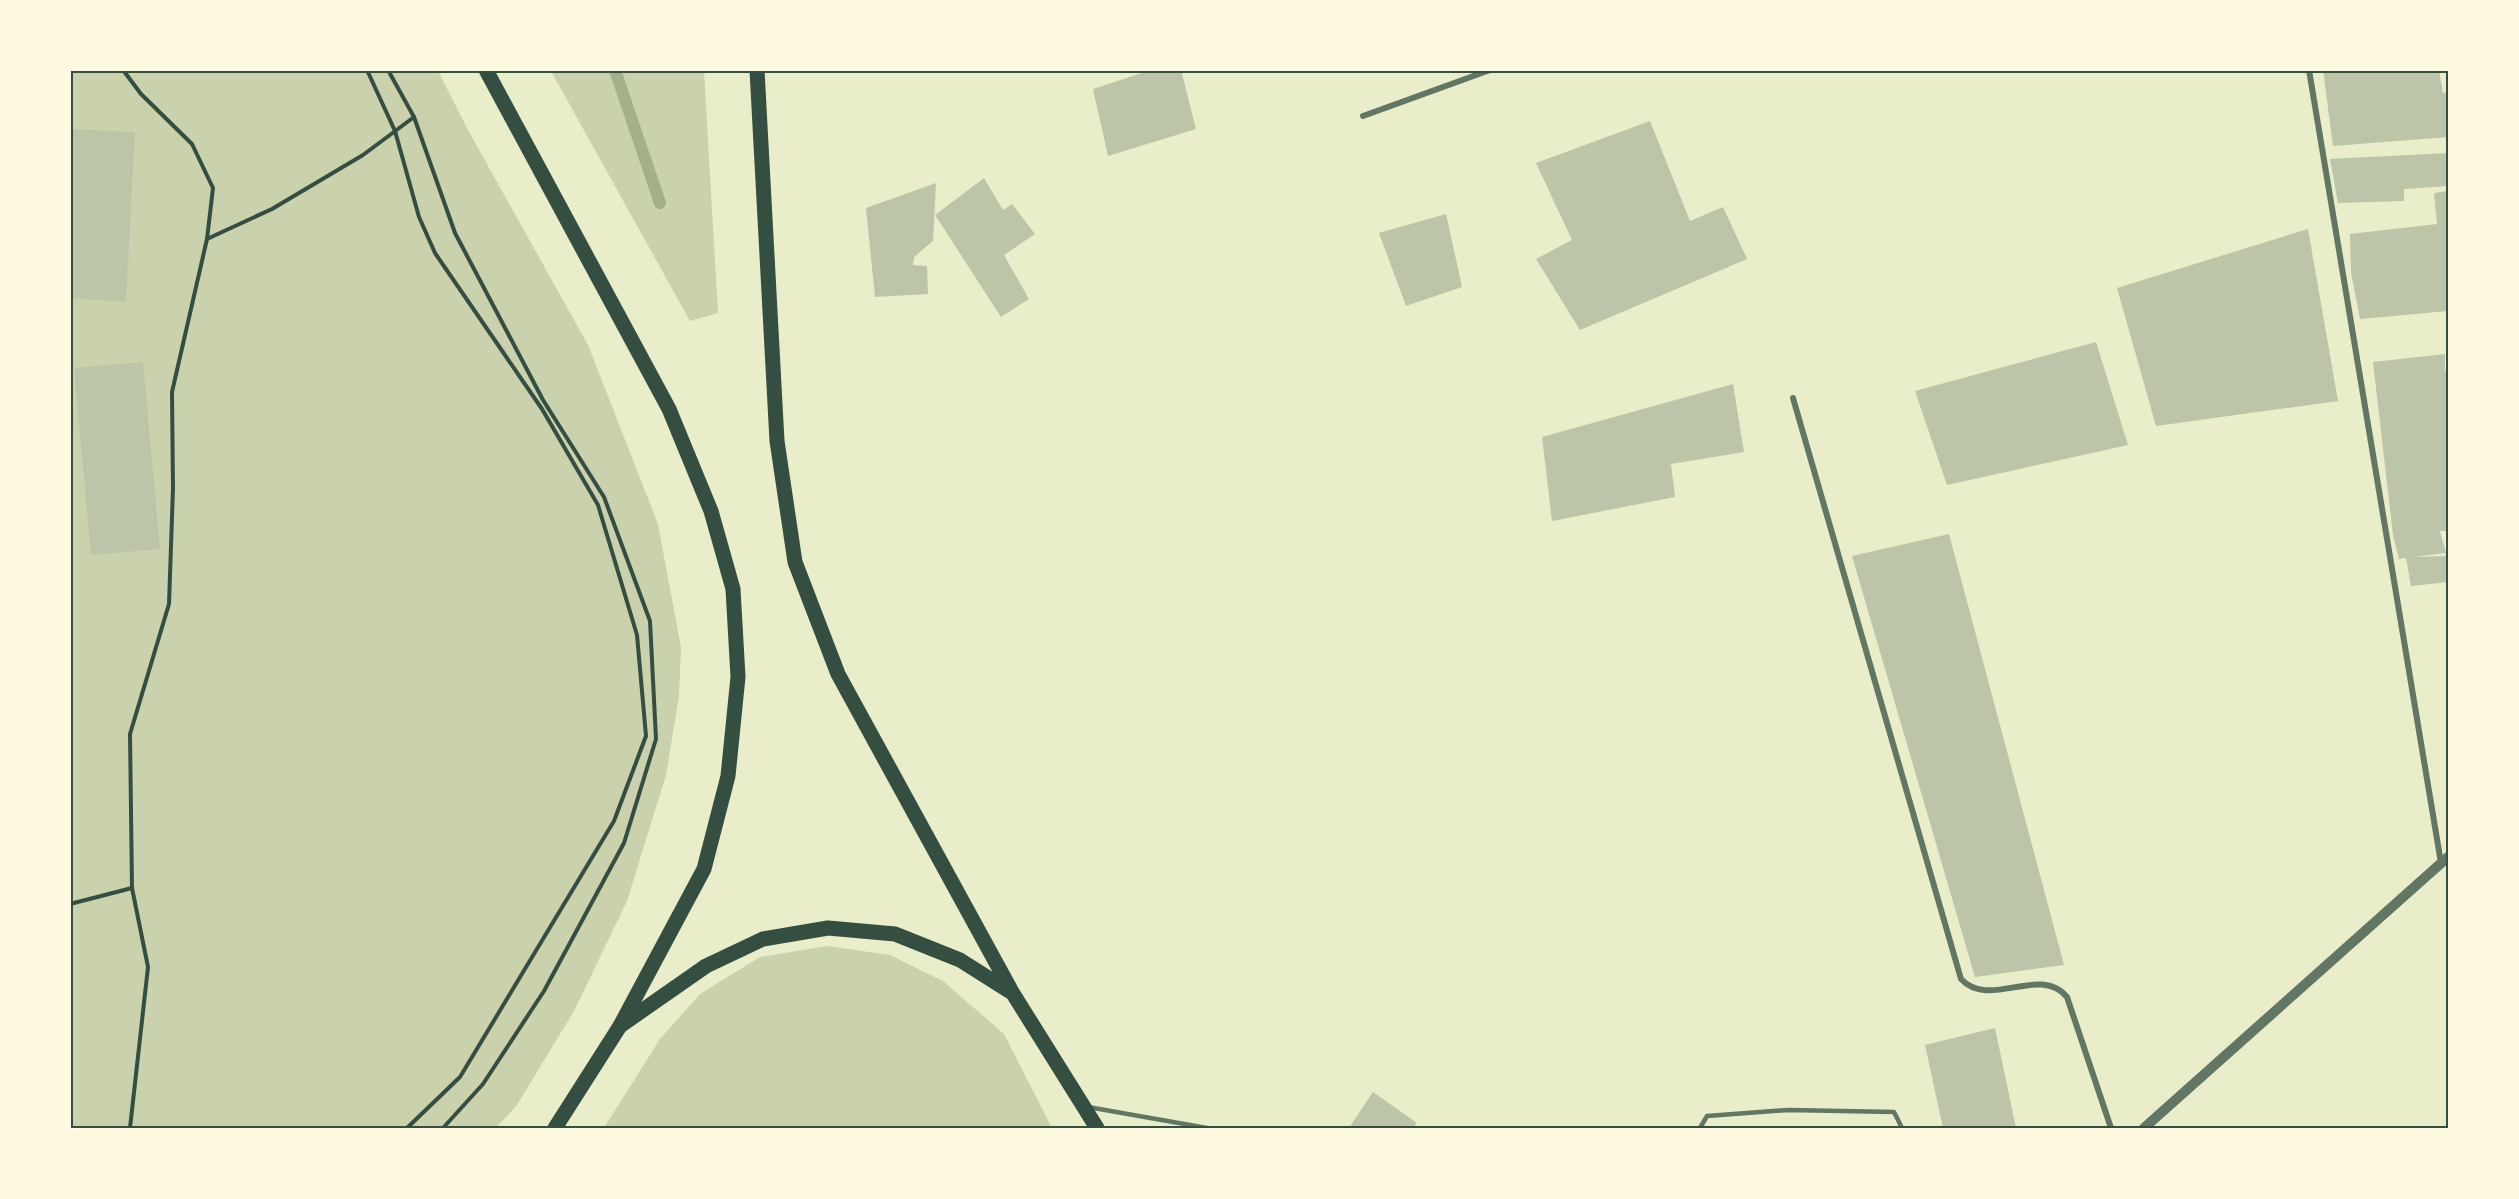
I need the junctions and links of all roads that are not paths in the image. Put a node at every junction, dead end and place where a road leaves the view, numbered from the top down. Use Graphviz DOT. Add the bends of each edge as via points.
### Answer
graph roads {
  1 [pos="486,70"];
  2 [pos="757,70"];
  3 [pos="1490,70"];
  4 [pos="2309,70"];
  5 [pos="1363,116"];
  6 [pos="1793,399"];
  7 [pos="2445,860"];
  8 [pos="1012,992"];
  9 [pos="620,1026"];
  10 [pos="1083,1106"];
  11 [pos="555,1128"];
  12 [pos="1097,1128"];
  13 [pos="1207,1128"];
  14 [pos="1700,1128"];
  15 [pos="1902,1128"];
  16 [pos="2111,1128"];
  17 [pos="2144,1128"];
  1 -- 9 [label="main road" via="669,410 711,511 733,589 738,677 729,765 704,869"];
  2 -- 8 [label="main road" via="777,441 795,562 838,674"];
  3 -- 5 [label="street"];
  4 -- 7 [label="street"];
  6 -- 16 [label="street" via="1961,979 1970,988 1981,991 2048,983 2059,988 2067,997"];
  7 -- 17 [label="street"];
  8 -- 9 [label="main road" via="960,960 894,934 828,928 763,939 706,966"];
  8 -- 10 [label="main road"];
  9 -- 11 [label="main road"];
  10 -- 12 [label="main road"];
  10 -- 13 [label="lane"];
  14 -- 15 [label="lane" via="1707,1116 1788,1110 1894,1112"];
}
